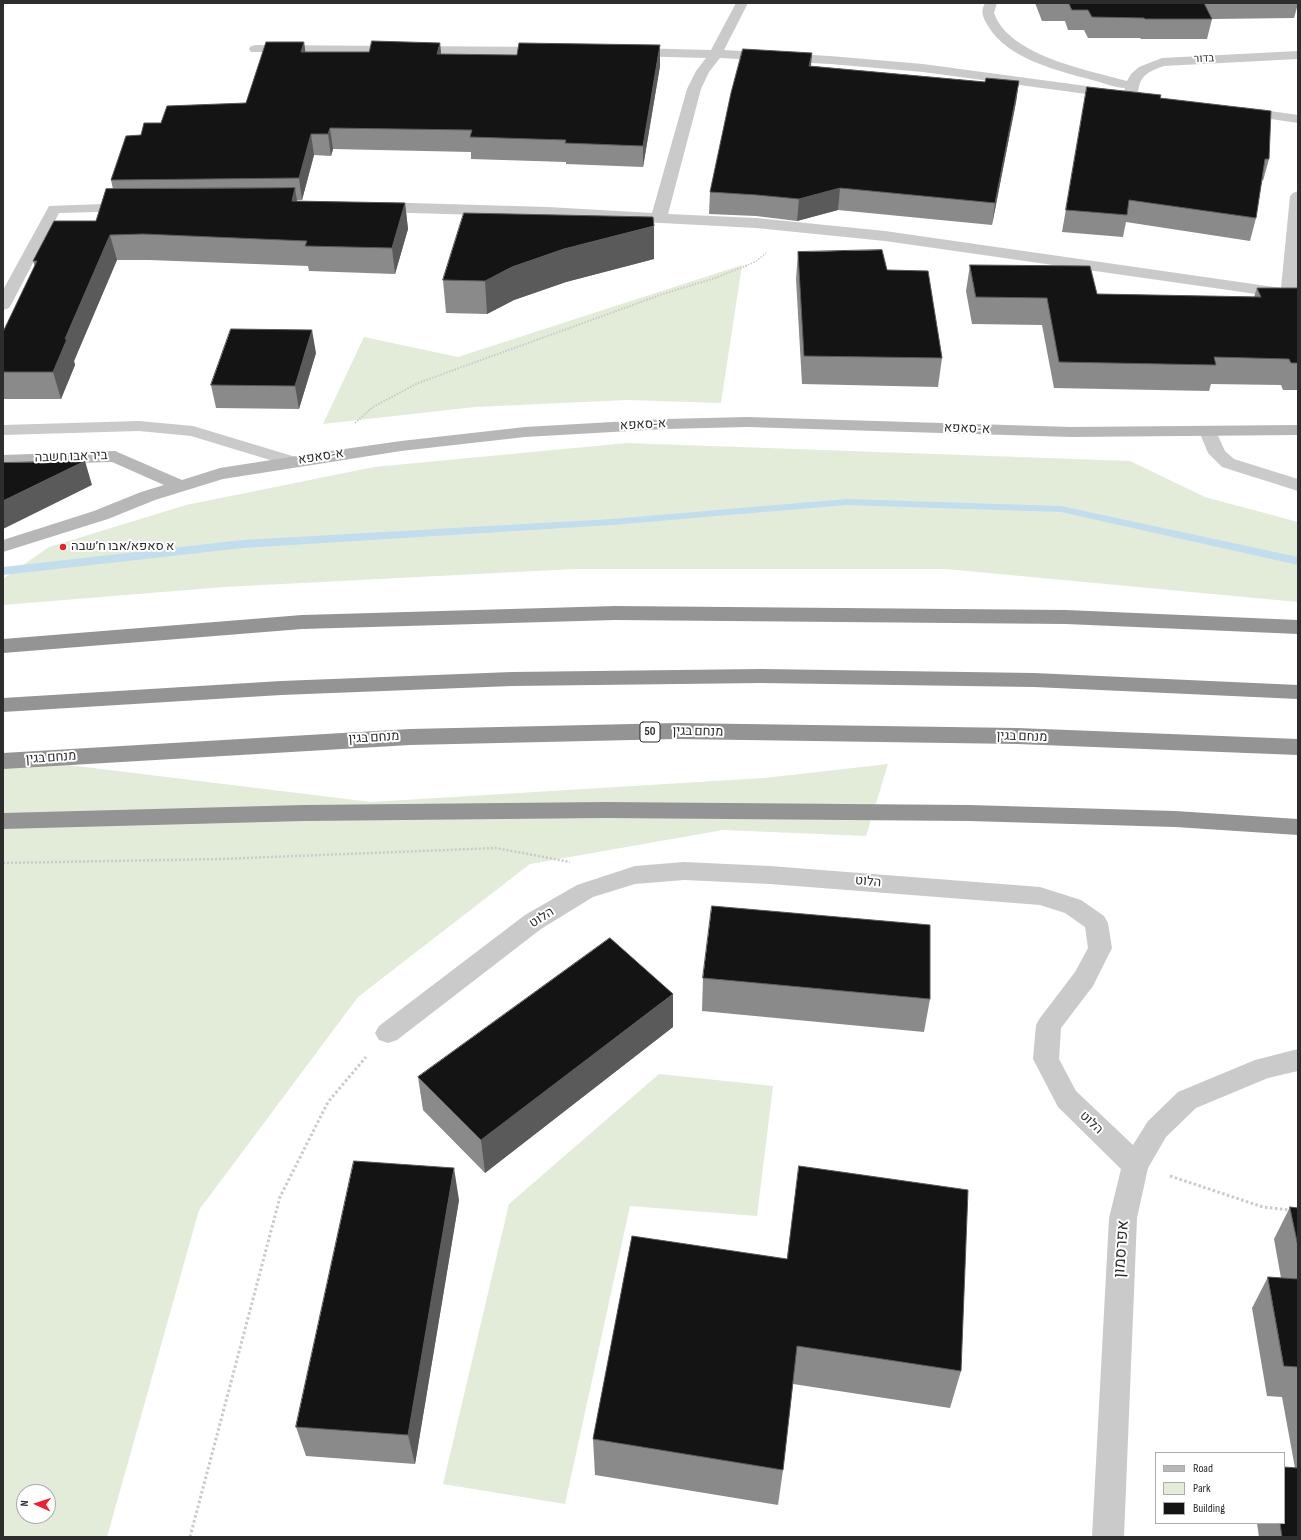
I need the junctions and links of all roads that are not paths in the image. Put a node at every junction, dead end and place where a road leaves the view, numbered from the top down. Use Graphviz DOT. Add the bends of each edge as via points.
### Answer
graph roads {
  1 [pos="742,3"];
  2 [pos="991,3"];
  3 [pos="256,49"];
  4 [pos="562,52"];
  5 [pos="616,52"];
  6 [pos="716,54"];
  7 [pos="1298,55"];
  8 [pos="1131,91"];
  9 [pos="1146,98"];
  10 [pos="1231,110"];
  11 [pos="1298,118"];
  12 [pos="1298,196"];
  13 [pos="360,207"];
  14 [pos="141,208"];
  15 [pos="658,217"];
  16 [pos="1294,294"];
  17 [pos="3,305"];
  18 [pos="3,430"];
  19 [pos="1298,430"];
  20 [pos="1208,431"];
  21 [pos="3,460"];
  22 [pos="292,462"];
  23 [pos="1298,485"];
  24 [pos="181,486"];
  25 [pos="3,546"];
  26 [pos="1298,627"];
  27 [pos="3,646"];
  28 [pos="1298,692"];
  29 [pos="3,705"];
  30 [pos="1298,747"];
  31 [pos="3,761"];
  32 [pos="3,821"];
  33 [pos="1298,827"];
  34 [pos="388,1033"];
  35 [pos="1298,1060"];
  36 [pos="1135,1165"];
  37 [pos="1108,1537"];
  1 -- 6 [label="street"];
  2 -- 8 [label="street" via="988,12 993,26 1016,48"];
  3 -- 4 [label="street"];
  5 -- 6 [label="street"];
  6 -- 8 [label="street" via="859,62 1017,81"];
  6 -- 15 [label="street" via="694,88"];
  7 -- 8 [label="street, בדור" via="1162,62 1144,68 1136,76"];
  8 -- 9 [label="street"];
  10 -- 11 [label="street"];
  12 -- 16 [label="street"];
  13 -- 15 [label="street"];
  14 -- 17 [label="street" via="54,209"];
  15 -- 16 [label="street" via="885,236"];
  18 -- 22 [label="lane" via="139,426 193,431"];
  19 -- 20 [label="street, א-סאפא"];
  20 -- 22 [label="street, א-סאפא" via="1071,432 747,422 665,424 526,432 401,446"];
  20 -- 23 [label="street" via="1217,453 1228,463"];
  21 -- 24 [label="street, ביר אבו חשבה" via="115,456"];
  22 -- 24 [label="street, א-סאפא" via="220,474"];
  24 -- 25 [label="street, א-סאפא"];
  26 -- 27 [label="highway" via="1066,617 615,612 302,622"];
  28 -- 29 [label="highway" via="1034,680 761,676 512,679 281,688"];
  30 -- 31 [label="highway, מנחם בגין / 50" via="1017,736 677,731 410,737"];
  32 -- 33 [label="highway" via="304,813 969,812 1175,819"];
  34 -- 36 [label="street, הלוט" via="533,922 585,892 636,875 684,871 770,875 1040,896 1073,906 1096,923 1100,948 1084,979 1049,1025 1046,1059 1067,1099"];
  35 -- 36 [label="street, אפרסמון" via="1264,1068 1186,1100 1157,1129"];
  36 -- 37 [label="street, אפרסמון" via="1123,1218"];
}
